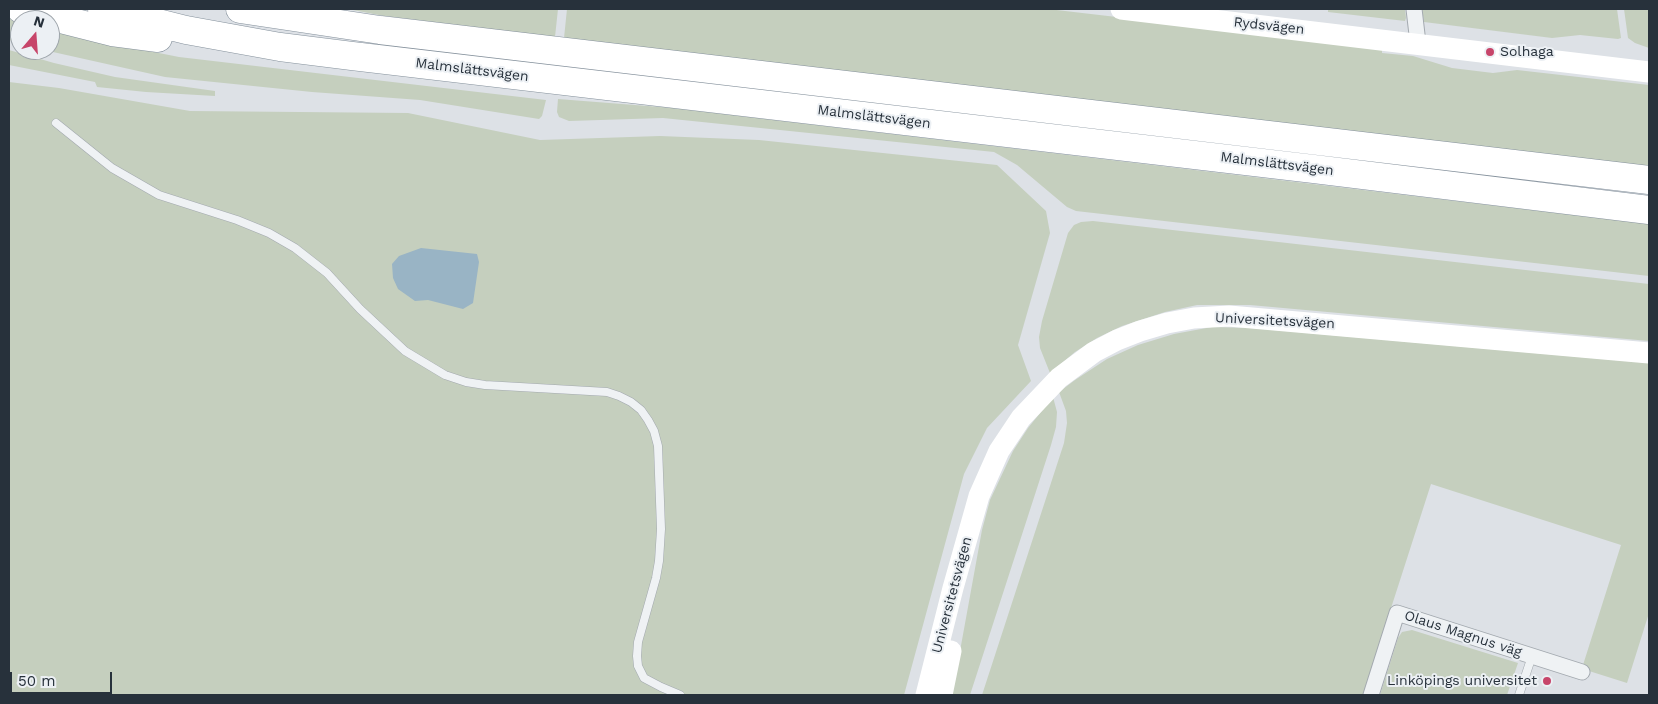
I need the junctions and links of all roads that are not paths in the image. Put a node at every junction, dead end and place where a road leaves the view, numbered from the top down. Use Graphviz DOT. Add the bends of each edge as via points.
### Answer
graph roads {
  1 [pos="21,9"];
  2 [pos="102,9"];
  3 [pos="1121,9"];
  4 [pos="1414,9"];
  5 [pos="250,10"];
  6 [pos="1418,44"];
  7 [pos="280,47"];
  8 [pos="1649,72"];
  9 [pos="56,123"];
  10 [pos="1649,180"];
  11 [pos="1649,210"];
  12 [pos="1649,353"];
  13 [pos="979,496"];
  14 [pos="1532,656"];
  15 [pos="1582,672"];
  16 [pos="680,695"];
  17 [pos="926,695"];
  18 [pos="942,695"];
  19 [pos="1370,695"];
  20 [pos="1519,695"];
  1 -- 7 [label="highway" via="112,32 196,44"];
  2 -- 7 [label="highway, Malmslättsvägen" via="186,30"];
  3 -- 6 [label="main road, Rydsvägen"];
  4 -- 6 [label="street"];
  5 -- 10 [label="highway, Malmslättsvägen" via="380,30"];
  6 -- 8 [label="main road, Rydsvägen"];
  7 -- 11 [label="highway, Malmslättsvägen"];
  9 -- 16 [label="lane" via="112,168 159,195 269,232 295,248 327,273 405,351 445,375 485,385 607,392 632,402 648,420 658,446 661,529 656,578 638,642 638,666 644,678"];
  12 -- 13 [label="main road, Universitetsvägen" via="1229,316 1194,318 1140,331 1094,352 1071,369 1021,418 999,451"];
  13 -- 17 [label="main road, Universitetsvägen"];
  13 -- 18 [label="main road, Universitetsvägen"];
  14 -- 15 [label="street, Olaus Magnus väg"];
  14 -- 19 [label="street, Olaus Magnus väg" via="1397,613"];
  14 -- 20 [label="lane"];
}
